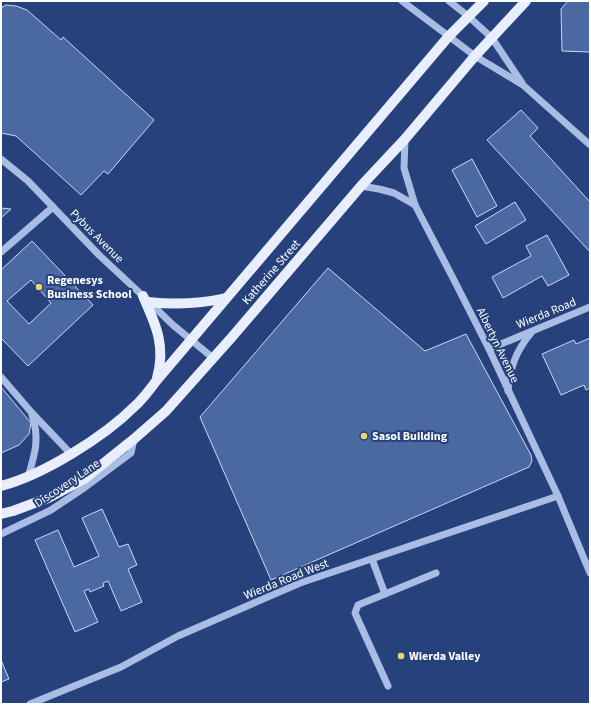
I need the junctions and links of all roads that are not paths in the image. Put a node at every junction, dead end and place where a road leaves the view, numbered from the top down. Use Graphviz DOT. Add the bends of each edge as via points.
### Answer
graph roads {
  1 [pos="402,1"];
  2 [pos="449,1"];
  3 [pos="484,1"];
  4 [pos="526,1"];
  5 [pos="468,16"];
  6 [pos="449,36"];
  7 [pos="492,38"];
  8 [pos="475,56"];
  9 [pos="524,84"];
  10 [pos="405,139"];
  11 [pos="590,145"];
  12 [pos="1,160"];
  13 [pos="362,186"];
  14 [pos="415,205"];
  15 [pos="53,207"];
  16 [pos="1,252"];
  17 [pos="226,298"];
  18 [pos="145,299"];
  19 [pos="590,307"];
  20 [pos="532,331"];
  21 [pos="191,340"];
  22 [pos="489,349"];
  23 [pos="213,358"];
  24 [pos="1,377"];
  25 [pos="157,380"];
  26 [pos="508,391"];
  27 [pos="32,413"];
  28 [pos="134,439"];
  29 [pos="71,454"];
  30 [pos="28,476"];
  31 [pos="1,486"];
  32 [pos="558,496"];
  33 [pos="1,514"];
  34 [pos="1,534"];
  35 [pos="372,559"];
  36 [pos="436,573"];
  37 [pos="590,573"];
  38 [pos="385,594"];
  39 [pos="388,686"];
  40 [pos="30,704"];
  1 -- 6 [label="street"];
  2 -- 5 [label="street"];
  3 -- 5 [label="main road, Katherine Street"];
  4 -- 7 [label="main road, Katherine Street"];
  5 -- 6 [label="main road, Katherine Street"];
  5 -- 7 [label="street"];
  6 -- 8 [label="street"];
  6 -- 17 [label="main road, Katherine Street"];
  7 -- 8 [label="main road, Katherine Street"];
  7 -- 9 [label="street"];
  8 -- 9 [label="street"];
  8 -- 10 [label="main road, Katherine Street"];
  9 -- 11 [label="street"];
  10 -- 13 [label="main road, Katherine Street"];
  10 -- 14 [label="street, Albertyn Avenue" via="404,168"];
  12 -- 15 [label="street, Pybus Avenue" via="28,181"];
  13 -- 14 [label="street" via="394,193"];
  13 -- 23 [label="main road, Katherine Street"];
  14 -- 22 [label="street, Albertyn Avenue"];
  15 -- 16 [label="street"];
  15 -- 18 [label="street, Pybus Avenue"];
  17 -- 18 [label="main road" via="193,304 165,304"];
  17 -- 21 [label="main road, Katherine Street"];
  18 -- 21 [label="street, Pybus Avenue"];
  18 -- 25 [label="main road" via="156,324 161,354"];
  19 -- 20 [label="street, Wierda Road"];
  20 -- 22 [label="street, Wierda Road"];
  20 -- 26 [label="street" via="517,353"];
  21 -- 23 [label="street, Pybus Avenue"];
  21 -- 25 [label="main road, Katherine Street"];
  22 -- 26 [label="street, Albertyn Avenue"];
  23 -- 28 [label="main road, Katherine Street" via="166,412"];
  24 -- 27 [label="street"];
  25 -- 29 [label="main road, Katherine Street" via="121,419"];
  26 -- 32 [label="street, Albertyn Avenue"];
  27 -- 29 [label="street"];
  27 -- 30 [label="street" via="37,436"];
  28 -- 33 [label="main road, Katherine Street" via="84,478 48,498"];
  28 -- 34 [label="street, Discovery Lane" via="131,452 84,488 51,510"];
  29 -- 30 [label="main road, Katherine Street"];
  30 -- 31 [label="main road, Katherine Street"];
  32 -- 35 [label="street, Wierda Road West"];
  32 -- 37 [label="street, Albertyn Avenue"];
  35 -- 38 [label="street"];
  35 -- 40 [label="street, Wierda Road West" via="300,584 178,636 121,667"];
  36 -- 38 [label="street"];
  38 -- 39 [label="street" via="358,605 355,613"];
}
